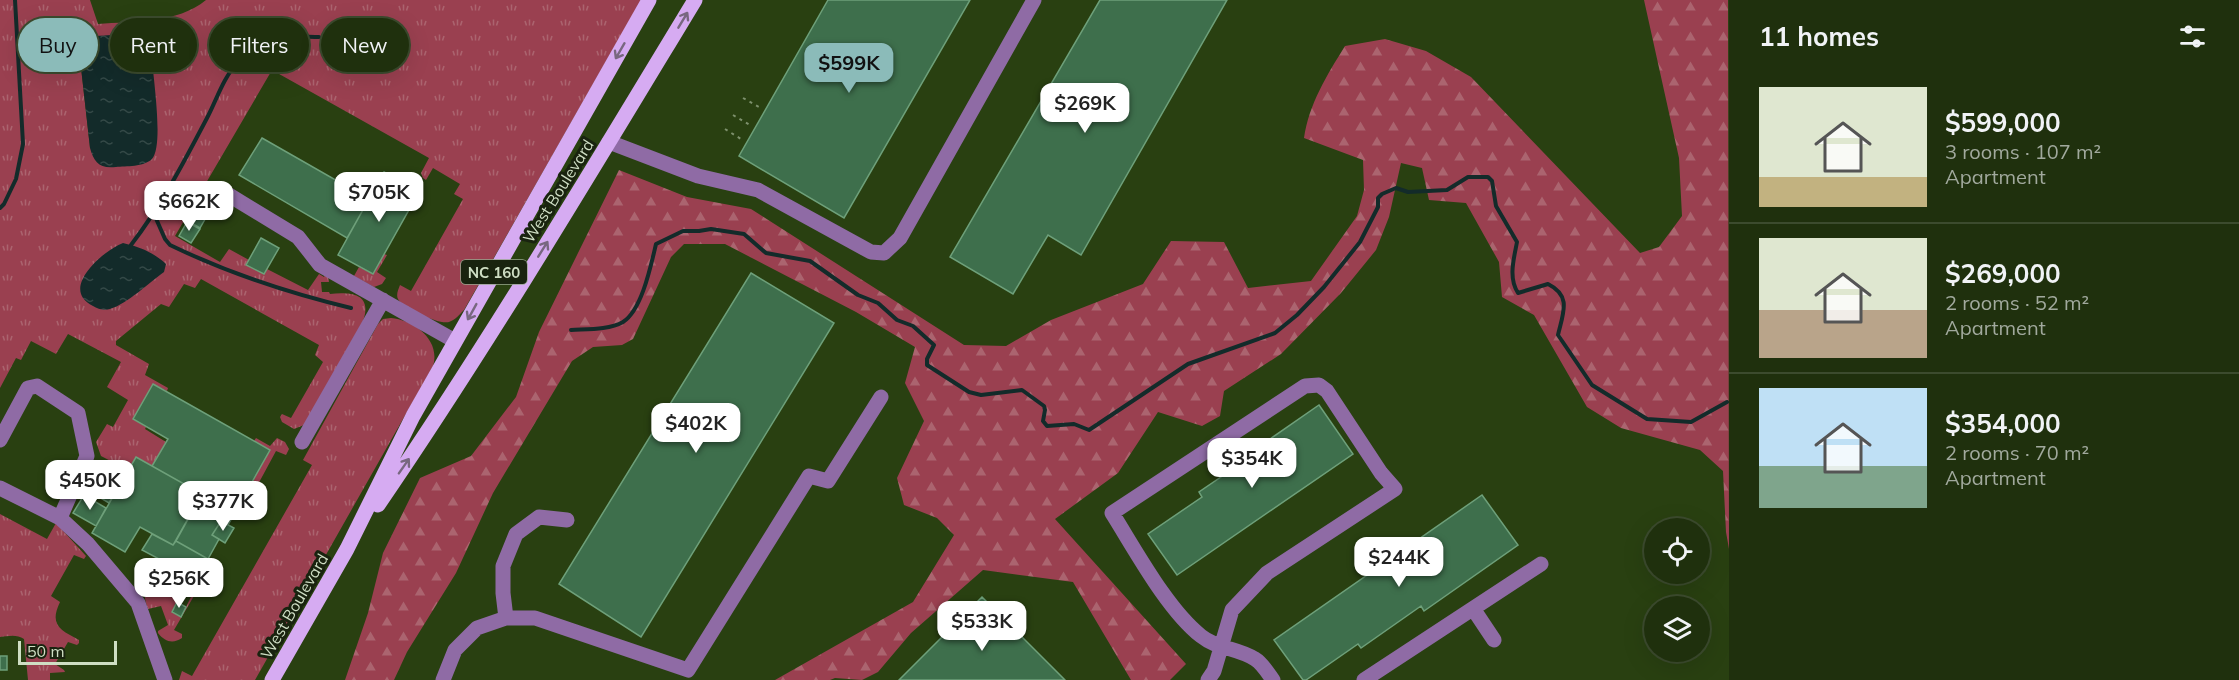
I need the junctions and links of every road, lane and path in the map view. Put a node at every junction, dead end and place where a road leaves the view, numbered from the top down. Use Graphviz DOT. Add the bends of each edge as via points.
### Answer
graph roads {
  1 [pos="649,0"];
  2 [pos="695,0"];
  3 [pos="1034,0"];
  4 [pos="743,98"];
  5 [pos="759,107"];
  6 [pos="733,115"];
  7 [pos="750,124"];
  8 [pos="725,129"];
  9 [pos="741,139"];
  10 [pos="609,142"];
  11 [pos="224,192"];
  12 [pos="383,300"];
  13 [pos="455,341"];
  14 [pos="881,397"];
  15 [pos="0,440"];
  16 [pos="302,442"];
  17 [pos="0,488"];
  18 [pos="60,518"];
  19 [pos="567,520"];
  20 [pos="347,549"];
  21 [pos="1541,564"];
  22 [pos="1474,610"];
  23 [pos="506,618"];
  24 [pos="1494,640"];
  25 [pos="1221,648"];
  26 [pos="165,680"];
  27 [pos="272,680"];
  28 [pos="443,680"];
  29 [pos="1208,680"];
  30 [pos="1273,680"];
  31 [pos="1364,680"];
  1 -- 13 [label="main road, West Boulevard / NC 160, one-way"];
  10 -- 2 [label="main road, West Boulevard / NC 160, one-way"];
  3 -- 10 [label="street" via="900,238 884,253 871,252 758,190 698,176"];
  4 -- 5 [label="path"];
  6 -- 7 [label="path"];
  8 -- 9 [label="path"];
  20 -- 10 [label="main road, West Boulevard / NC 160, one-way" via="439,415"];
  11 -- 12 [label="street" via="298,237 320,266"];
  12 -- 13 [label="street"];
  12 -- 16 [label="street"];
  13 -- 20 [label="main road, West Boulevard / NC 160" via="412,416"];
  14 -- 23 [label="street" via="828,481 808,476 688,670 535,618"];
  15 -- 18 [label="street" via="28,388 37,386 78,413 87,456"];
  17 -- 18 [label="street"];
  18 -- 26 [label="street" via="88,544 138,603"];
  19 -- 23 [label="street" via="539,517 516,534 503,566"];
  20 -- 27 [label="main road, West Boulevard / NC 160"];
  21 -- 22 [label="street"];
  22 -- 24 [label="street"];
  22 -- 31 [label="street"];
  23 -- 28 [label="street" via="477,628 455,650"];
  25 -- 25 [label="street" via="1201,637 1174,610 1112,513 1305,386 1319,385 1328,391 1395,489 1267,573 1232,610"];
  25 -- 29 [label="street"];
  25 -- 30 [label="street" via="1257,660"];
}
